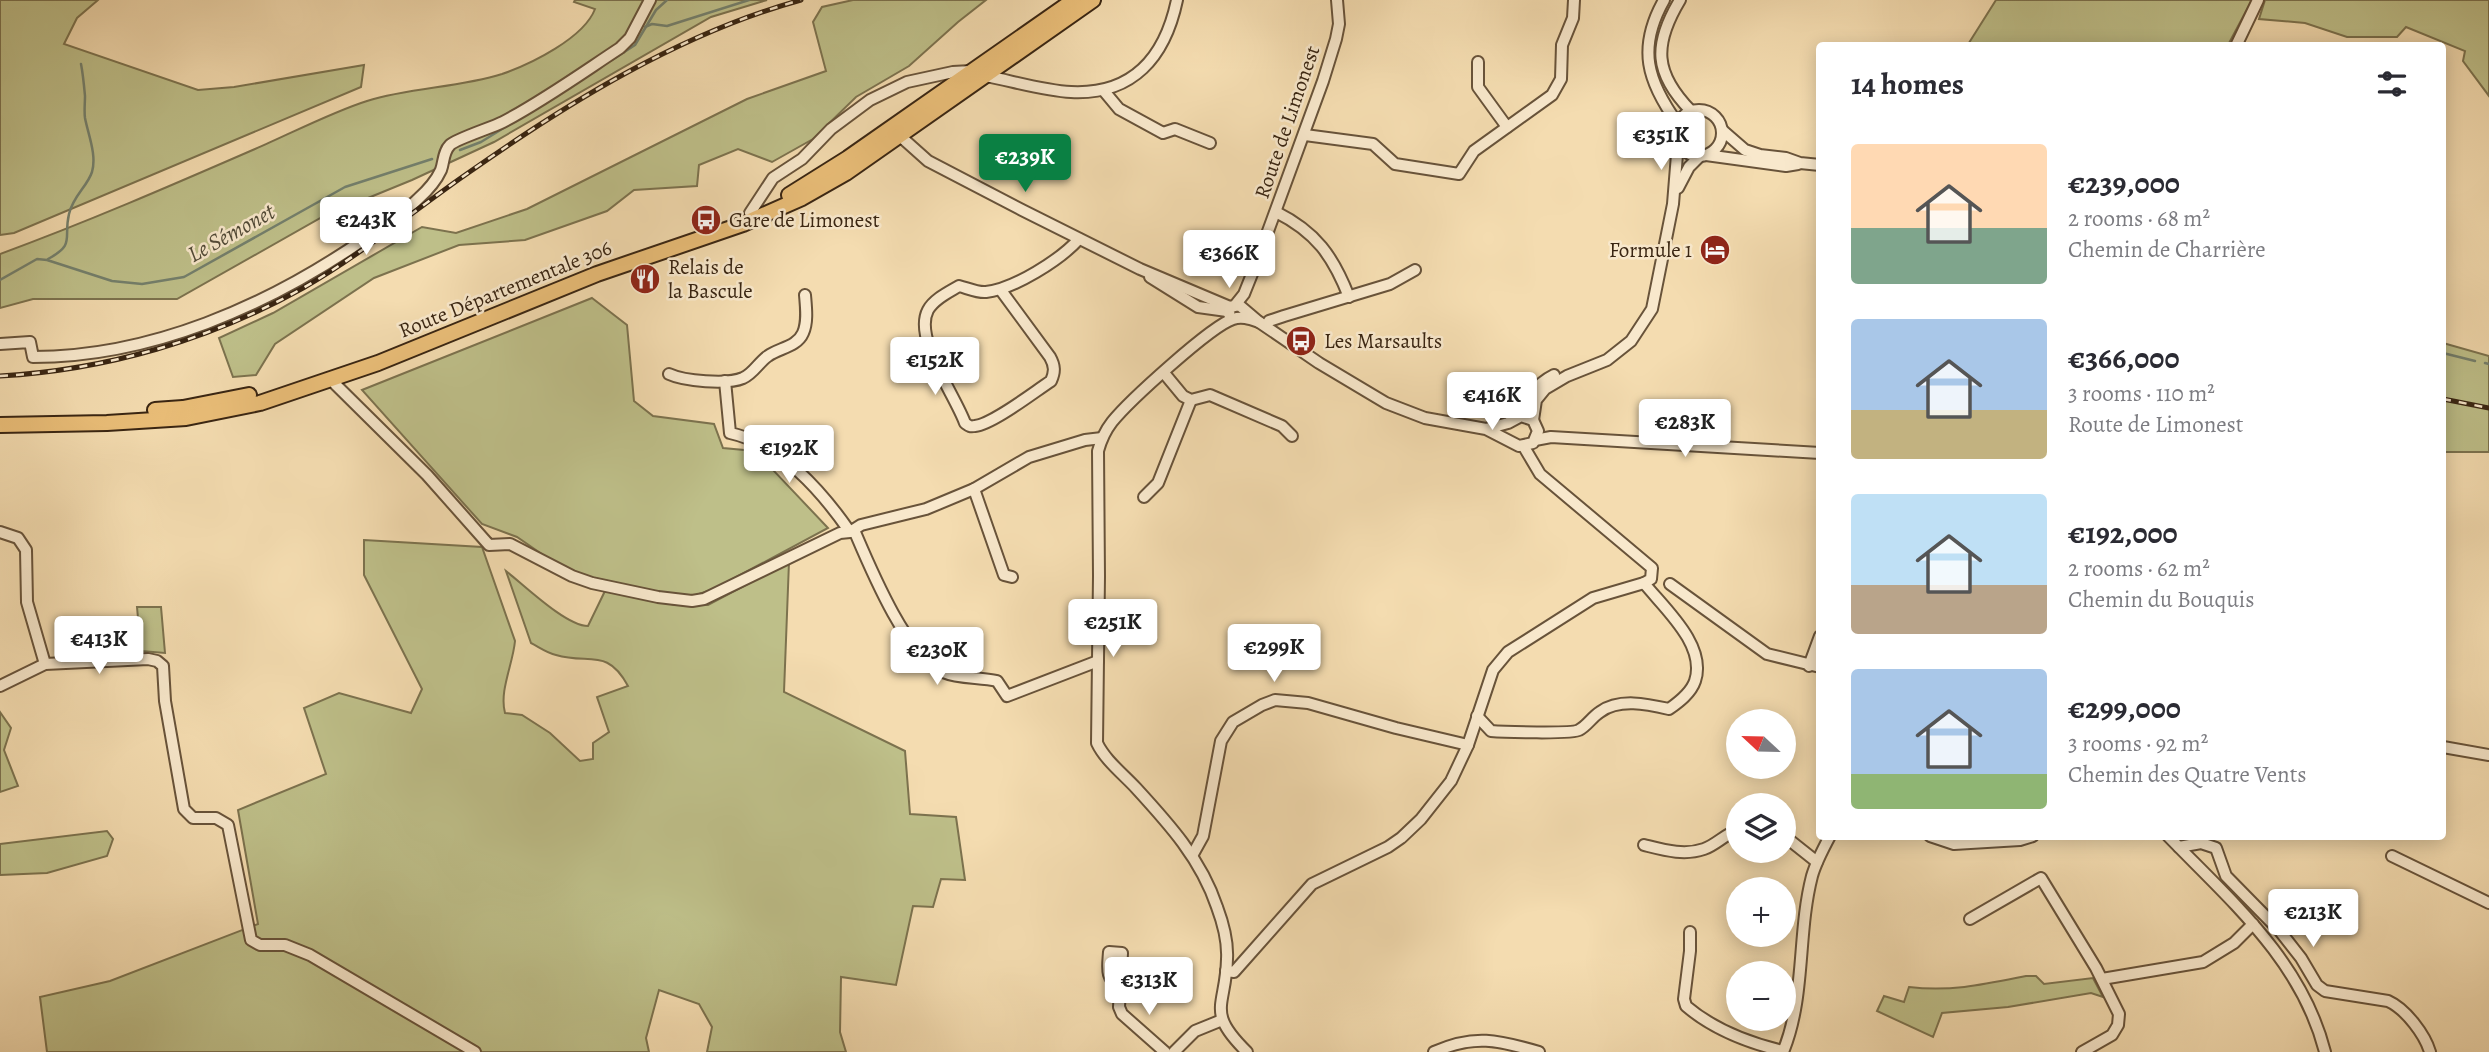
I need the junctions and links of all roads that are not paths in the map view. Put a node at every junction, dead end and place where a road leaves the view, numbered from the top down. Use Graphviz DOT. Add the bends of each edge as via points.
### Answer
graph roads {
  1 [pos="650,0"];
  2 [pos="1074,0"];
  3 [pos="1093,0"];
  4 [pos="1177,0"];
  5 [pos="1337,0"];
  6 [pos="1574,0"];
  7 [pos="1664,0"];
  8 [pos="1680,0"];
  9 [pos="2259,0"];
  10 [pos="2238,42"];
  11 [pos="1478,62"];
  12 [pos="980,73"];
  13 [pos="1104,91"];
  14 [pos="1691,111"];
  15 [pos="1678,124"];
  16 [pos="1507,127"];
  17 [pos="1722,130"];
  18 [pos="1305,135"];
  19 [pos="900,136"];
  20 [pos="1678,142"];
  21 [pos="1210,143"];
  22 [pos="1703,155"];
  23 [pos="1800,163"];
  24 [pos="1816,165"];
  25 [pos="1673,204"];
  26 [pos="1276,212"];
  27 [pos="750,213"];
  28 [pos="1079,239"];
  29 [pos="1140,269"];
  30 [pos="1415,270"];
  31 [pos="1000,289"];
  32 [pos="805,295"];
  33 [pos="1349,298"];
  34 [pos="1198,307"];
  35 [pos="1236,311"];
  36 [pos="1218,320"];
  37 [pos="1262,324"];
  38 [pos="1208,334"];
  39 [pos="0,344"];
  40 [pos="1580,371"];
  41 [pos="1164,373"];
  42 [pos="669,374"];
  43 [pos="333,378"];
  44 [pos="725,381"];
  45 [pos="1191,400"];
  46 [pos="0,416"];
  47 [pos="1514,419"];
  48 [pos="1535,423"];
  49 [pos="0,425"];
  50 [pos="1486,429"];
  51 [pos="1292,436"];
  52 [pos="1550,437"];
  53 [pos="1102,438"];
  54 [pos="1511,442"];
  55 [pos="1531,443"];
  56 [pos="1816,453"];
  57 [pos="974,489"];
  58 [pos="1144,498"];
  59 [pos="852,531"];
  60 [pos="0,532"];
  61 [pos="1012,577"];
  62 [pos="1644,583"];
  63 [pos="1670,584"];
  64 [pos="1097,661"];
  65 [pos="45,664"];
  66 [pos="1815,666"];
  67 [pos="0,687"];
  68 [pos="1477,716"];
  69 [pos="1468,745"];
  70 [pos="2446,748"];
  71 [pos="2489,755"];
  72 [pos="1726,834"];
  73 [pos="1828,840"];
  74 [pos="1942,840"];
  75 [pos="2020,840"];
  76 [pos="2172,840"];
  77 [pos="1644,845"];
  78 [pos="1796,845"];
  79 [pos="2179,848"];
  80 [pos="1193,854"];
  81 [pos="2392,856"];
  82 [pos="1817,862"];
  83 [pos="2489,903"];
  84 [pos="1970,919"];
  85 [pos="2253,924"];
  86 [pos="1690,932"];
  87 [pos="1226,971"];
  88 [pos="2102,979"];
  89 [pos="1120,988"];
  90 [pos="1223,1020"];
  91 [pos="1783,1051"];
  92 [pos="475,1052"];
  93 [pos="1165,1052"];
  94 [pos="1174,1052"];
  95 [pos="1247,1052"];
  96 [pos="1434,1052"];
  97 [pos="1539,1052"];
  98 [pos="2082,1052"];
  99 [pos="2325,1052"];
  100 [pos="2431,1052"];
  1 -- 39 [label="street" via="626,43 506,120 453,143 446,150 440,172 417,201 297,281 195,327 114,350 33,358 30,342"];
  2 -- 12 [label="main road, Route Départementale 306"];
  3 -- 12 [label="main road, Route Départementale 306"];
  4 -- 13 [label="street, Route Départementale 306" via="1162,46 1124,83"];
  5 -- 18 [label="street, Route de Limonest" via="1336,39"];
  6 -- 16 [label="street" via="1573,18 1562,45 1561,79 1552,95"];
  7 -- 15 [label="street" via="1650,28 1647,57 1658,92"];
  8 -- 14 [label="street" via="1669,19 1660,55 1670,86"];
  9 -- 10 [label="street"];
  11 -- 16 [label="street" via="1478,87"];
  12 -- 13 [label="street, Route Départementale 306" via="1070,93"];
  12 -- 19 [label="main road, Route Départementale 306"];
  12 -- 27 [label="main road, Route Départementale 306" via="783,199"];
  12 -- 27 [label="street, Route Départementale 306" via="953,72 907,82 870,100 831,129 802,159 772,178"];
  13 -- 21 [label="street" via="1119,109 1163,133 1175,129"];
  14 -- 15 [label="street"];
  14 -- 17 [label="street" via="1711,113"];
  15 -- 20 [label="street"];
  16 -- 18 [label="street" via="1474,151 1459,174 1395,164 1373,144"];
  17 -- 22 [label="street" via="1719,145"];
  17 -- 23 [label="street" via="1745,150"];
  18 -- 26 [label="street, Route de Limonest"];
  19 -- 28 [label="street" via="928,161"];
  19 -- 43 [label="main road, Route Départementale 306" via="824,186 743,224 597,274"];
  20 -- 22 [label="street" via="1687,153"];
  20 -- 25 [label="street"];
  22 -- 23 [label="street" via="1786,166"];
  22 -- 25 [label="street" via="1684,175"];
  23 -- 24 [label="street"];
  25 -- 40 [label="street" via="1652,309 1631,341 1607,360"];
  26 -- 33 [label="street" via="1324,248"];
  26 -- 35 [label="street, Route de Limonest"];
  27 -- 46 [label="main road, Route Départementale 306" via="593,267 343,367 257,394 183,408 106,415"];
  28 -- 29 [label="street"];
  28 -- 31 [label="street" via="1066,252"];
  29 -- 34 [label="street"];
  29 -- 35 [label="street"];
  30 -- 33 [label="street"];
  31 -- 31 [label="street" via="983,293 959,286 926,314 929,351 971,427 1003,412 1051,381 1054,374 1050,357"];
  32 -- 44 [label="street" via="807,314 795,344 768,356 744,377"];
  33 -- 37 [label="street"];
  34 -- 35 [label="street"];
  34 -- 36 [label="street"];
  35 -- 36 [label="street, Route de Limonest"];
  35 -- 37 [label="street"];
  35 -- 38 [label="street, Route de Limonest"];
  36 -- 38 [label="street, Route de Limonest"];
  37 -- 50 [label="street" via="1394,407"];
  38 -- 41 [label="street, Route de Limonest"];
  40 -- 47 [label="street" via="1545,380"];
  40 -- 48 [label="street" via="1545,389 1536,400"];
  41 -- 45 [label="street" via="1183,397"];
  41 -- 53 [label="street, Route de Limonest" via="1133,400"];
  42 -- 44 [label="street" via="679,379"];
  43 -- 49 [label="main road, Route Départementale 306" via="261,403 186,418"];
  43 -- 59 [label="street" via="489,545 510,544 592,583 658,597 704,599"];
  44 -- 59 [label="street" via="730,433 763,444 784,459"];
  45 -- 51 [label="street" via="1210,395 1282,426"];
  45 -- 58 [label="street" via="1158,483"];
  47 -- 48 [label="street" via="1525,416"];
  47 -- 50 [label="street"];
  47 -- 54 [label="street" via="1508,434"];
  48 -- 52 [label="street"];
  48 -- 55 [label="street"];
  50 -- 54 [label="street"];
  52 -- 55 [label="street"];
  52 -- 56 [label="street"];
  53 -- 57 [label="street" via="1029,457"];
  53 -- 64 [label="street" via="1098,460"];
  54 -- 55 [label="street"];
  55 -- 62 [label="street" via="1541,474 1647,564 1653,572"];
  57 -- 59 [label="street"];
  57 -- 61 [label="street" via="1004,575"];
  59 -- 64 [label="street" via="898,621 927,662 943,672 997,681 1007,696"];
  60 -- 65 [label="street" via="18,538 26,550 27,602"];
  62 -- 68 [label="street" via="1593,598 1508,652 1493,670"];
  62 -- 68 [label="street" via="1690,642 1697,663 1695,682 1684,698 1669,709 1612,704 1578,731 1563,733 1491,731"];
  63 -- 66 [label="street" via="1767,654"];
  64 -- 80 [label="street" via="1097,743"];
  65 -- 67 [label="street"];
  65 -- 92 [label="street" via="121,659 160,662 184,809 193,818 222,819 230,829 251,940 260,945 285,945 310,955"];
  68 -- 69 [label="street"];
  69 -- 80 [label="street" via="1308,703 1275,700 1262,705 1233,722 1221,741 1203,836"];
  69 -- 87 [label="street" via="1451,781 1412,829 1388,847 1312,884 1234,972"];
  70 -- 71 [label="street"];
  72 -- 77 [label="street" via="1706,849 1684,853"];
  73 -- 82 [label="street"];
  74 -- 75 [label="street" via="1954,844"];
  76 -- 79 [label="street"];
  78 -- 82 [label="street"];
  79 -- 85 [label="street"];
  79 -- 100 [label="street" via="2201,844 2216,848 2226,876 2279,930 2319,988 2395,1004"];
  80 -- 87 [label="street" via="1220,916 1227,947"];
  81 -- 83 [label="street"];
  82 -- 91 [label="street" via="1809,891 1794,1014"];
  84 -- 88 [label="street" via="2041,878"];
  85 -- 88 [label="street" via="2234,943 2203,962"];
  85 -- 99 [label="street" via="2299,985"];
  86 -- 91 [label="street" via="1686,1006 1744,1039"];
  87 -- 90 [label="street" via="1220,1010"];
  88 -- 98 [label="street" via="2119,1014 2118,1025 2112,1035"];
  89 -- 93 [label="street" via="1122,1014"];
  90 -- 94 [label="street" via="1195,1031"];
  90 -- 95 [label="street"];
  96 -- 97 [label="street" via="1478,1040"];
}
